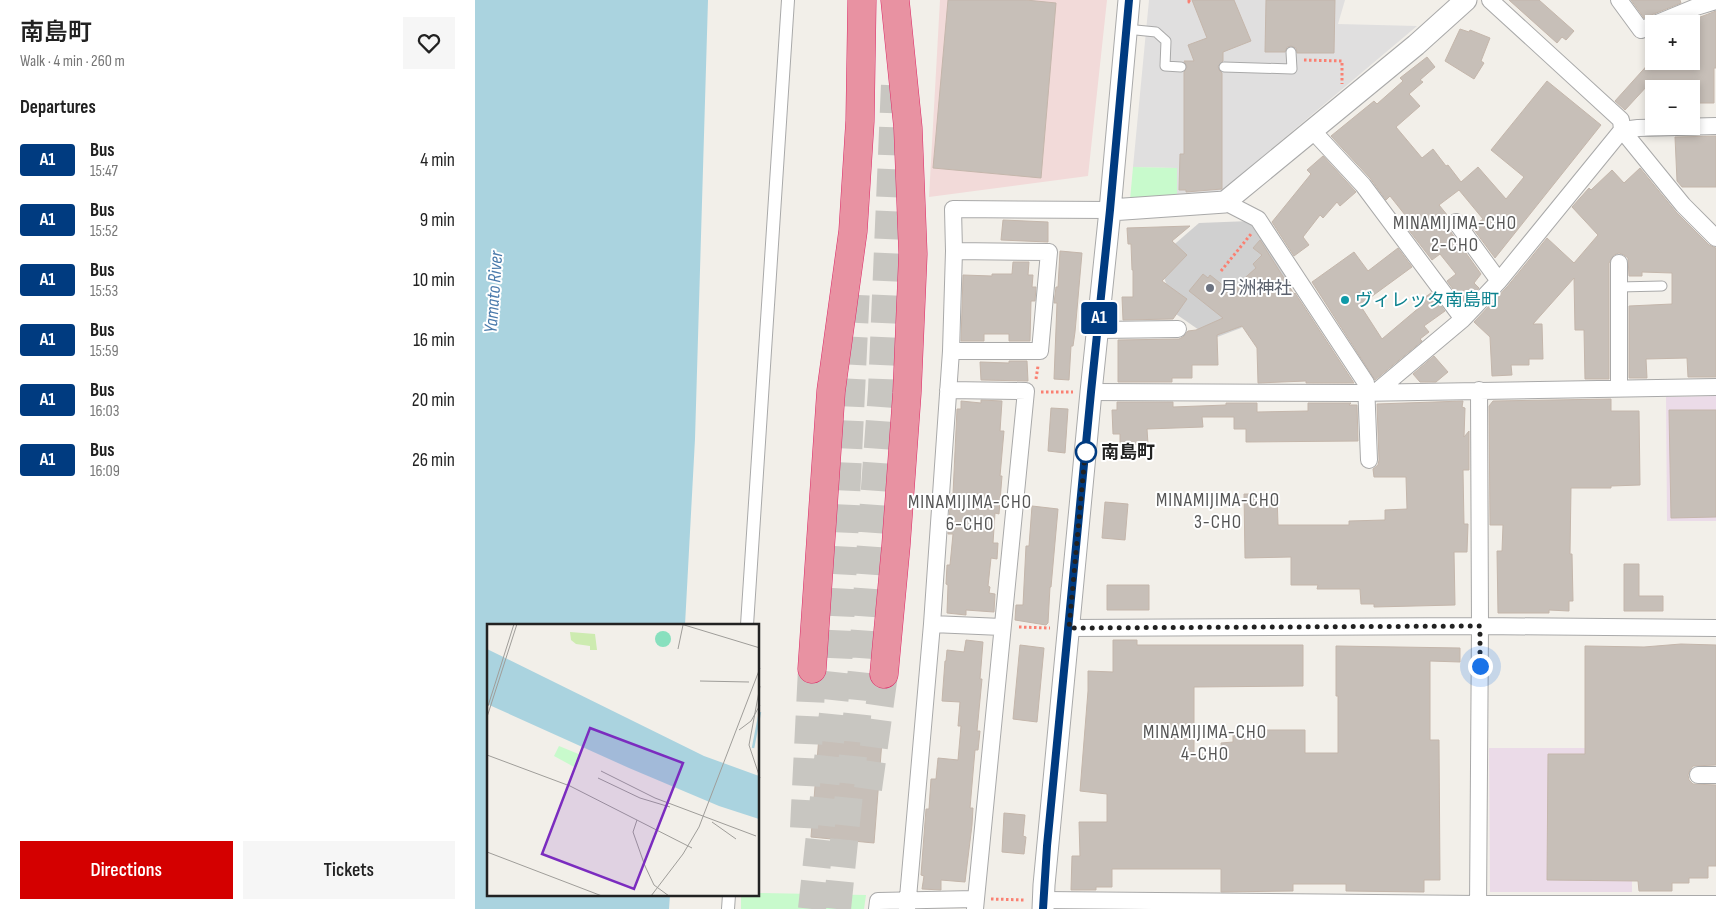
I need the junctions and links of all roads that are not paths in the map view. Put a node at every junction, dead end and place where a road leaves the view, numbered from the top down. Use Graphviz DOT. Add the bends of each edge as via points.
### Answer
graph roads {
  1 [pos="788,0"];
  2 [pos="862,0"];
  3 [pos="895,0"];
  4 [pos="1129,0"];
  5 [pos="1466,0"];
  6 [pos="1490,0"];
  7 [pos="1619,0"];
  8 [pos="1716,1"];
  9 [pos="1676,15"];
  10 [pos="1645,28"];
  11 [pos="1126,29"];
  12 [pos="1291,52"];
  13 [pos="1181,67"];
  14 [pos="1224,67"];
  15 [pos="1716,126"];
  16 [pos="1312,130"];
  17 [pos="1623,130"];
  18 [pos="1225,202"];
  19 [pos="1110,210"];
  20 [pos="1456,222"];
  21 [pos="1716,238"];
  22 [pos="954,251"];
  23 [pos="1619,264"];
  24 [pos="1499,281"];
  25 [pos="1662,286"];
  26 [pos="1619,287"];
  27 [pos="1463,319"];
  28 [pos="1178,329"];
  29 [pos="1098,330"];
  30 [pos="951,352"];
  31 [pos="1716,387"];
  32 [pos="1619,388"];
  33 [pos="948,390"];
  34 [pos="1479,390"];
  35 [pos="1091,392"];
  36 [pos="1372,392"];
  37 [pos="1369,460"];
  38 [pos="747,624"];
  39 [pos="932,624"];
  40 [pos="1480,626"];
  41 [pos="1002,627"];
  42 [pos="1069,628"];
  43 [pos="1716,628"];
  44 [pos="812,669"];
  45 [pos="884,674"];
  46 [pos="1698,775"];
  47 [pos="1716,775"];
  48 [pos="729,896"];
  49 [pos="975,904"];
  50 [pos="1716,904"];
  51 [pos="907,905"];
  52 [pos="1043,905"];
  53 [pos="1478,906"];
  54 [pos="728,909"];
  55 [pos="877,909"];
  1 -- 38 [label="street"];
  2 -- 44 [label="highway" via="860,122 853,231 831,391"];
  3 -- 45 [label="highway" via="908,128 913,254 907,393"];
  4 -- 11 [label="street"];
  5 -- 16 [label="street"];
  6 -- 17 [label="street" via="1621,120"];
  7 -- 10 [label="street" via="1641,30"];
  8 -- 9 [label="street"];
  11 -- 13 [label="lane" via="1156,32 1166,41 1165,66"];
  11 -- 19 [label="street"];
  12 -- 14 [label="lane" via="1291,69"];
  15 -- 17 [label="street"];
  16 -- 18 [label="street"];
  16 -- 27 [label="street" via="1363,184"];
  17 -- 21 [label="street" via="1683,206"];
  17 -- 24 [label="street"];
  18 -- 19 [label="street"];
  18 -- 36 [label="street" via="1258,219"];
  19 -- 22 [label="street" via="953,209"];
  19 -- 29 [label="street"];
  20 -- 24 [label="street"];
  22 -- 30 [label="street"];
  22 -- 30 [label="street" via="1049,252 1040,351"];
  23 -- 26 [label="street"];
  24 -- 27 [label="street"];
  25 -- 26 [label="lane"];
  26 -- 32 [label="street"];
  27 -- 36 [label="street"];
  28 -- 29 [label="street"];
  29 -- 35 [label="street"];
  30 -- 33 [label="street"];
  31 -- 32 [label="street"];
  32 -- 34 [label="street"];
  33 -- 39 [label="street"];
  33 -- 41 [label="street" via="1030,391"];
  34 -- 36 [label="street"];
  34 -- 40 [label="street"];
  35 -- 36 [label="street"];
  35 -- 42 [label="street"];
  36 -- 37 [label="street"];
  39 -- 41 [label="street"];
  39 -- 51 [label="street"];
  40 -- 42 [label="street"];
  40 -- 43 [label="street"];
  40 -- 53 [label="street"];
  41 -- 49 [label="street"];
  42 -- 52 [label="street"];
  46 -- 47 [label="street"];
  48 -- 54 [label="street"];
  49 -- 51 [label="street"];
  50 -- 53 [label="street"];
  51 -- 55 [label="street" via="878,901"];
  52 -- 53 [label="street"];
}
